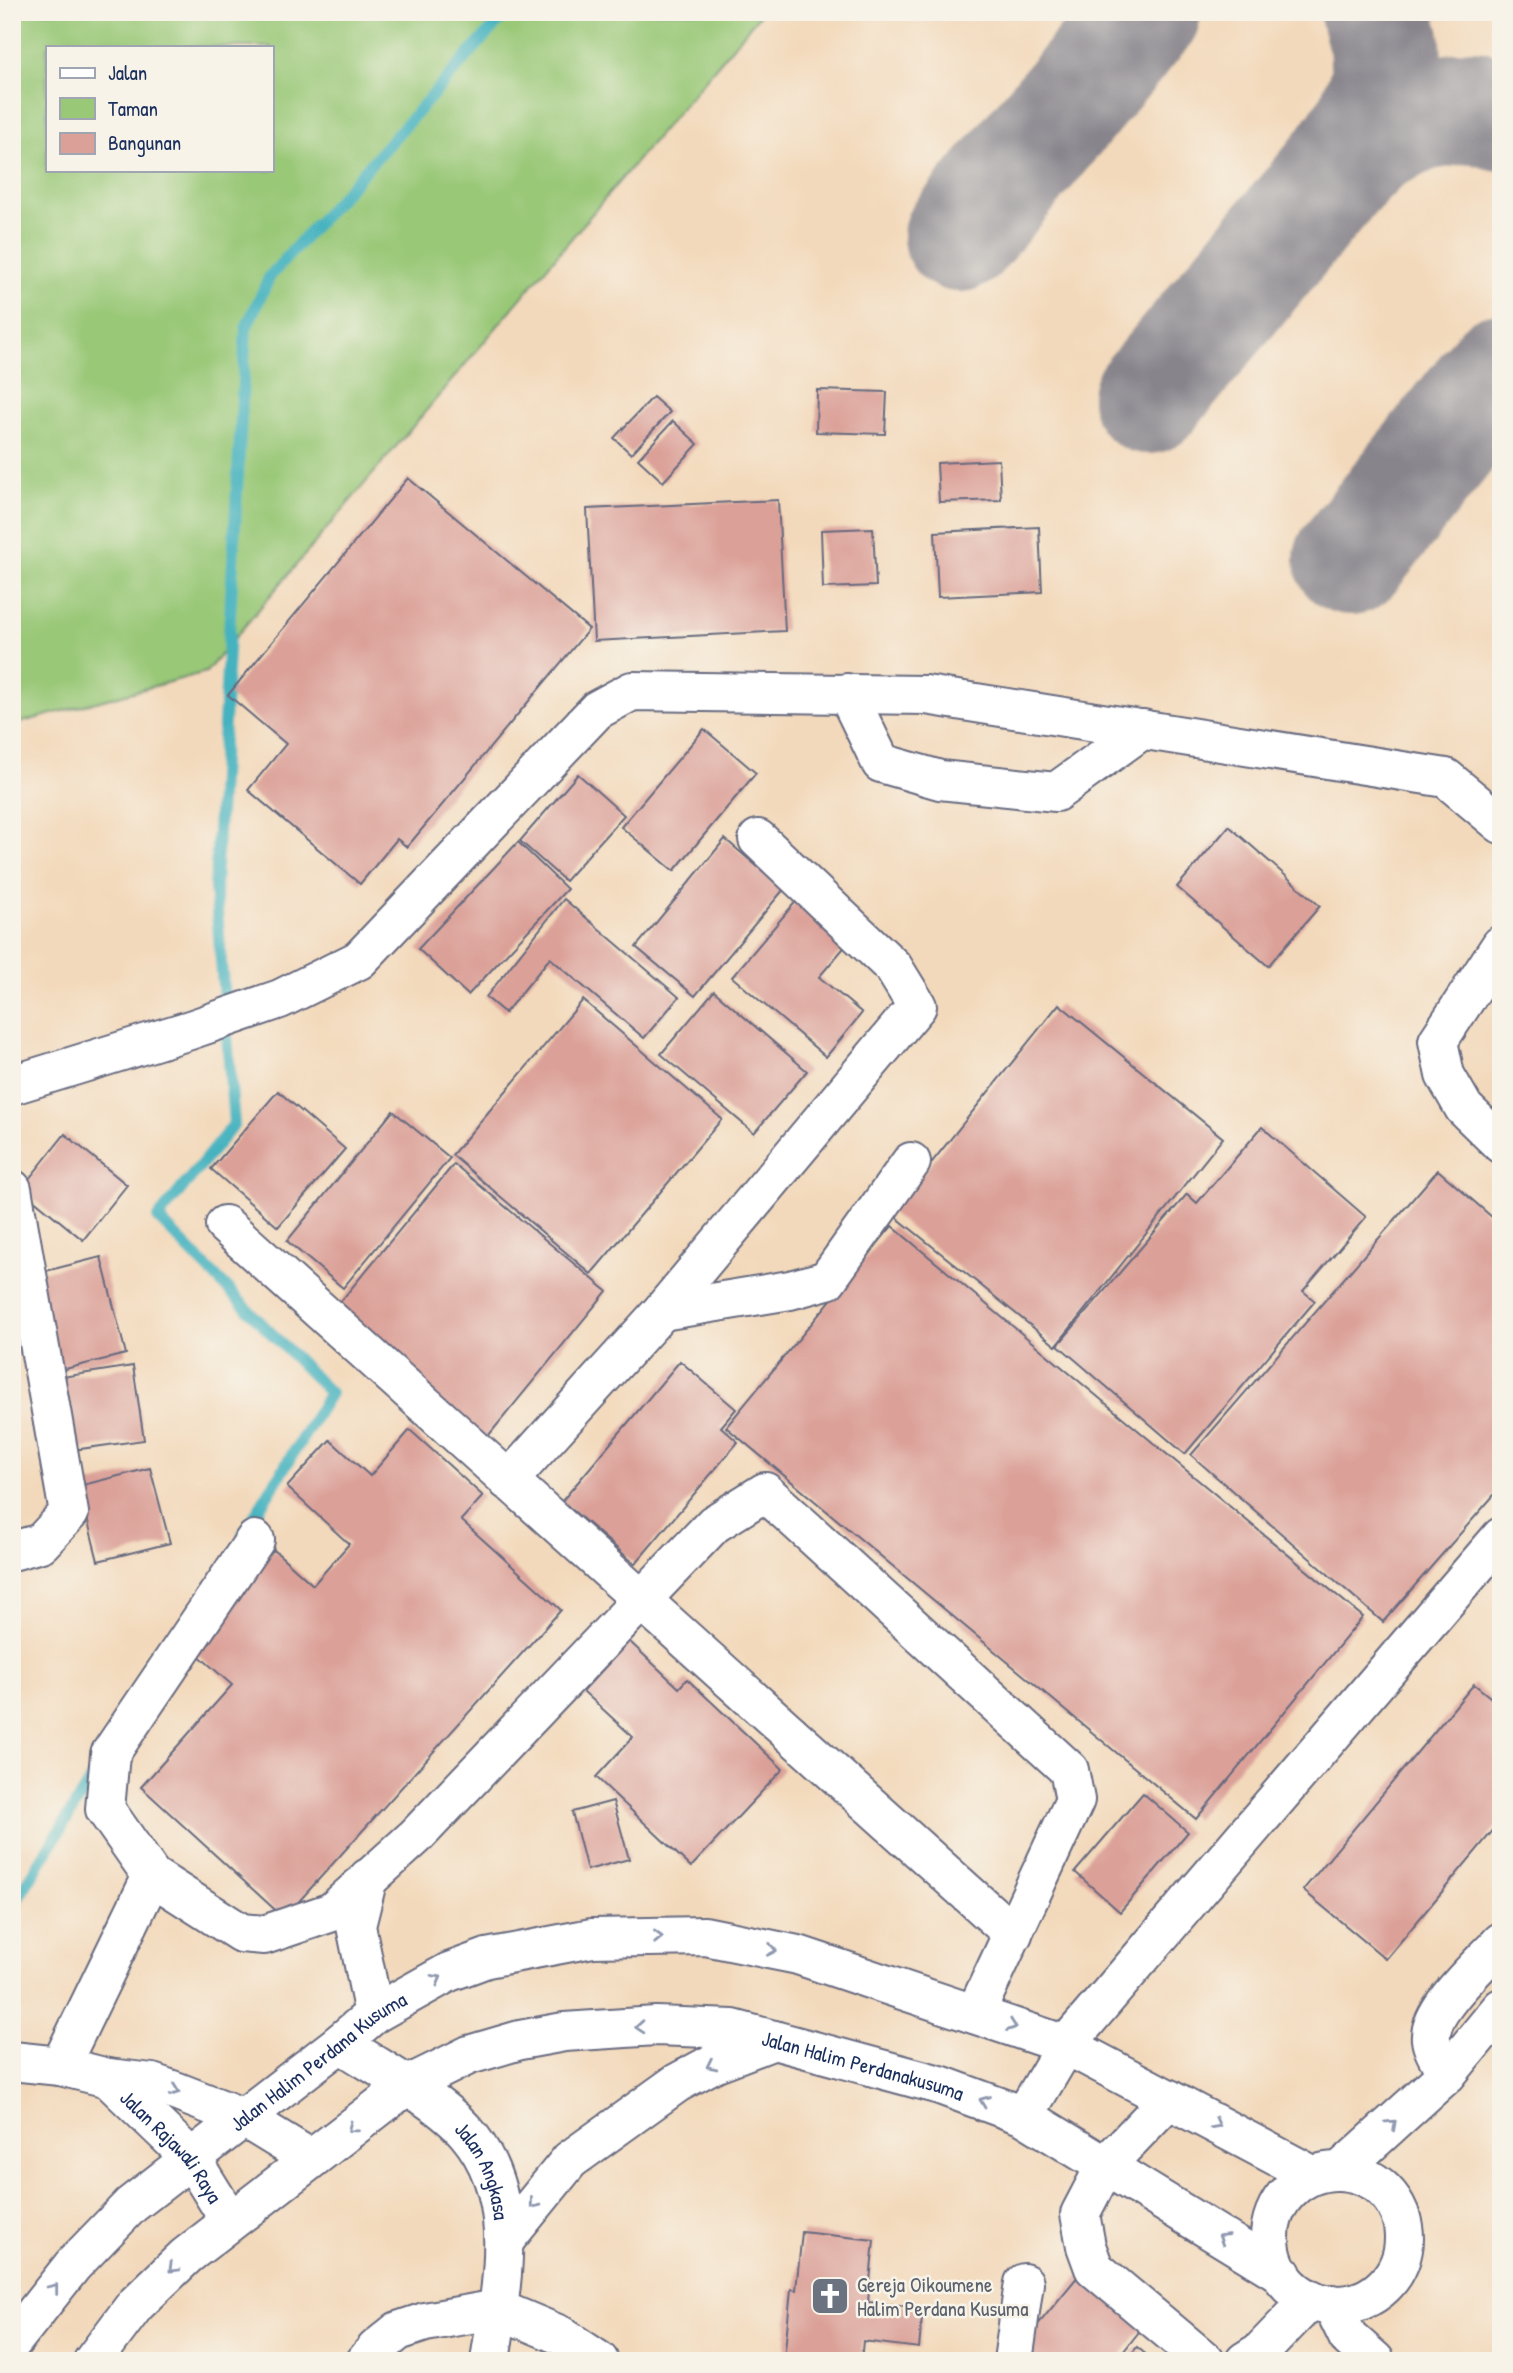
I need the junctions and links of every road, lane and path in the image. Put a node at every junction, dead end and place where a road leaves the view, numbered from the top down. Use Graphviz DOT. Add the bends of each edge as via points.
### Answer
graph roads {
  1 [pos="847,693"];
  2 [pos="1143,729"];
  3 [pos="1501,824"];
  4 [pos="758,839"];
  5 [pos="1501,944"];
  6 [pos="12,1085"];
  7 [pos="1501,1144"];
  8 [pos="911,1162"];
  9 [pos="12,1189"];
  10 [pos="225,1226"];
  11 [pos="662,1311"];
  12 [pos="508,1481"];
  13 [pos="1501,1537"];
  14 [pos="255,1540"];
  15 [pos="12,1551"];
  16 [pos="642,1601"];
  17 [pos="152,1876"];
  18 [pos="368,1878"];
  19 [pos="1013,1934"];
  20 [pos="1501,1942"];
  21 [pos="1501,2008"];
  22 [pos="374,2014"];
  23 [pos="975,2014"];
  24 [pos="774,2040"];
  25 [pos="340,2043"];
  26 [pos="1066,2045"];
  27 [pos="12,2061"];
  28 [pos="60,2066"];
  29 [pos="1447,2074"];
  30 [pos="108,2078"];
  31 [pos="406,2086"];
  32 [pos="1169,2099"];
  33 [pos="1024,2116"];
  34 [pos="244,2118"];
  35 [pos="191,2158"];
  36 [pos="311,2159"];
  37 [pos="1105,2166"];
  38 [pos="1327,2173"];
  39 [pos="230,2221"];
  40 [pos="505,2241"];
  41 [pos="1282,2274"];
  42 [pos="1024,2283"];
  43 [pos="498,2309"];
  44 [pos="1339,2332"];
  45 [pos="13,2341"];
  46 [pos="31,2361"];
  47 [pos="93,2361"];
  48 [pos="366,2361"];
  49 [pos="490,2361"];
  50 [pos="599,2361"];
  51 [pos="1013,2361"];
  52 [pos="1205,2361"];
  53 [pos="1245,2361"];
  1 -- 2 [label="street" via="926,695"];
  1 -- 2 [label="street" via="881,763 940,780 1056,792"];
  1 -- 6 [label="street" via="632,691 597,710 359,960 280,999"];
  2 -- 3 [label="street" via="1446,778"];
  4 -- 11 [label="street" via="893,967 917,1006"];
  5 -- 7 [label="street" via="1438,1041 1445,1075 1464,1108"];
  8 -- 11 [label="street" via="827,1280"];
  9 -- 15 [label="street" via="69,1513 41,1543"];
  10 -- 12 [label="street"];
  11 -- 12 [label="street"];
  12 -- 16 [label="street"];
  13 -- 26 [label="street"];
  14 -- 17 [label="street" via="110,1754 105,1809"];
  16 -- 18 [label="street" via="416,1836"];
  16 -- 19 [label="street"];
  16 -- 19 [label="street" via="714,1524 765,1492 1069,1770 1075,1800"];
  17 -- 18 [label="street" via="242,1933 258,1935 332,1912"];
  17 -- 28 [label="street"];
  18 -- 22 [label="street" via="356,1926"];
  19 -- 23 [label="street"];
  20 -- 29 [label="street" via="1434,2019 1431,2040"];
  21 -- 29 [label="street"];
  22 -- 23 [label="street, Jalan Halim Perdana Kusuma, one-way" via="449,1972 487,1958 592,1938 705,1936 798,1955"];
  22 -- 25 [label="street, Jalan Halim Perdana Kusuma"];
  23 -- 26 [label="street, one-way"];
  24 -- 31 [label="street, Jalan Halim Perdanakusuma, one-way" via="733,2029 656,2026 564,2032 469,2055"];
  33 -- 24 [label="street, Jalan Halim Perdanakusuma, one-way" via="940,2085"];
  24 -- 40 [label="street, one-way" via="677,2083 569,2160"];
  25 -- 31 [label="street, Jalan Angkasa"];
  25 -- 34 [label="street, Jalan Halim Perdana Kusuma"];
  26 -- 32 [label="street"];
  26 -- 33 [label="street"];
  27 -- 28 [label="street, Jalan Rajawali Raya"];
  28 -- 30 [label="street, Jalan Rajawali Raya"];
  38 -- 29 [label="street, one-way"];
  30 -- 34 [label="street, Jalan Rajawali Raya, one-way" via="152,2083"];
  30 -- 35 [label="street, Jalan Rajawali Raya"];
  31 -- 36 [label="street, one-way"];
  31 -- 40 [label="street, Jalan Angkasa" via="468,2133 497,2186"];
  32 -- 37 [label="street"];
  32 -- 38 [label="street, one-way"];
  33 -- 37 [label="street, Jalan Halim Perdanakusuma"];
  34 -- 35 [label="street, Jalan Halim Perdana Kusuma"];
  34 -- 36 [label="street, Jalan Rajawali Raya"];
  35 -- 39 [label="street, Jalan Rajawali Raya"];
  45 -- 35 [label="street, Jalan Halim Perdana Kusuma, one-way" via="73,2265 131,2205"];
  36 -- 39 [label="street"];
  41 -- 37 [label="street, Jalan Halim Perdanakusuma, one-way"];
  37 -- 52 [label="street" via="1080,2214 1094,2268"];
  38 -- 41 [label="street" via="1295,2185 1282,2199 1271,2237"];
  38 -- 44 [label="street" via="1366,2176 1386,2191 1399,2212 1404,2237 1401,2261 1392,2276 1380,2290 1349,2304"];
  39 -- 47 [label="street, one-way" via="135,2305"];
  40 -- 43 [label="street, Jalan Angkasa"];
  41 -- 44 [label="street"];
  42 -- 51 [label="street"];
  43 -- 48 [label="street" via="398,2331"];
  43 -- 49 [label="street, Jalan Angkasa"];
  43 -- 50 [label="street" via="560,2335"];
  44 -- 53 [label="street" via="1261,2351"];
  45 -- 46 [label="street"];
}
